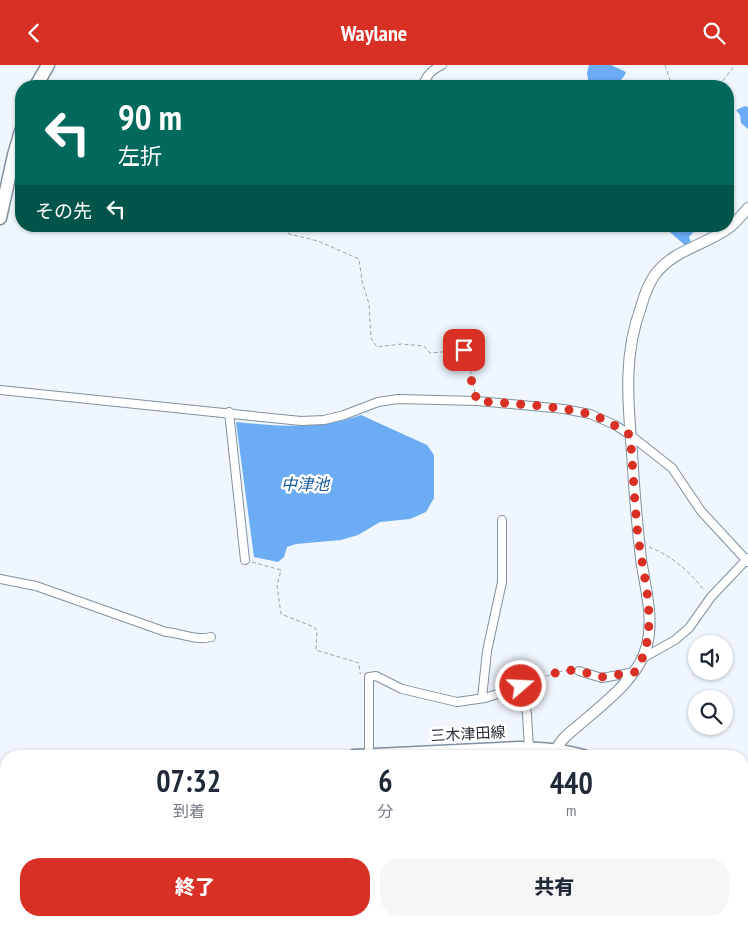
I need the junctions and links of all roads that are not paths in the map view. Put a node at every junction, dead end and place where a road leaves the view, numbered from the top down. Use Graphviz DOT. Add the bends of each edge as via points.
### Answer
graph roads {
  1 [pos="48,65"];
  2 [pos="442,65"];
  3 [pos="39,80"];
  4 [pos="425,80"];
  5 [pos="15,166"];
  6 [pos="748,208"];
  7 [pos="0,218"];
  8 [pos="734,223"];
  9 [pos="720,232"];
  10 [pos="0,390"];
  11 [pos="229,412"];
  12 [pos="630,435"];
  13 [pos="502,520"];
  14 [pos="245,560"];
  15 [pos="747,560"];
  16 [pos="0,579"];
  17 [pos="211,637"];
  18 [pos="643,658"];
  19 [pos="579,671"];
  20 [pos="635,672"];
  21 [pos="482,698"];
  22 [pos="529,749"];
  23 [pos="364,750"];
  24 [pos="505,750"];
  25 [pos="534,750"];
  26 [pos="557,750"];
  1 -- 3 [label="main road"];
  2 -- 4 [label="street" via="432,70"];
  5 -- 7 [label="main road"];
  6 -- 8 [label="street"];
  9 -- 12 [label="street" via="678,253 666,263 654,276 640,307 630,342 627,378"];
  10 -- 11 [label="street"];
  11 -- 12 [label="street" via="301,421 324,420 378,402 398,399 477,401 590,414"];
  11 -- 14 [label="street"];
  12 -- 15 [label="street" via="672,468 701,511"];
  12 -- 18 [label="street" via="649,623"];
  13 -- 21 [label="street" via="502,582 487,651"];
  15 -- 18 [label="street" via="709,600 689,628"];
  16 -- 17 [label="street" via="36,586 166,632 200,639"];
  18 -- 20 [label="street"];
  19 -- 20 [label="street" via="602,677"];
  20 -- 26 [label="street" via="562,739"];
  21 -- 22 [label="street" via="521,686"];
  21 -- 23 [label="street" via="457,701 402,689 376,676 369,677"];
  22 -- 24 [label="main road, 三木津田線"];
  22 -- 25 [label="main road, 三木津田線"];
}
